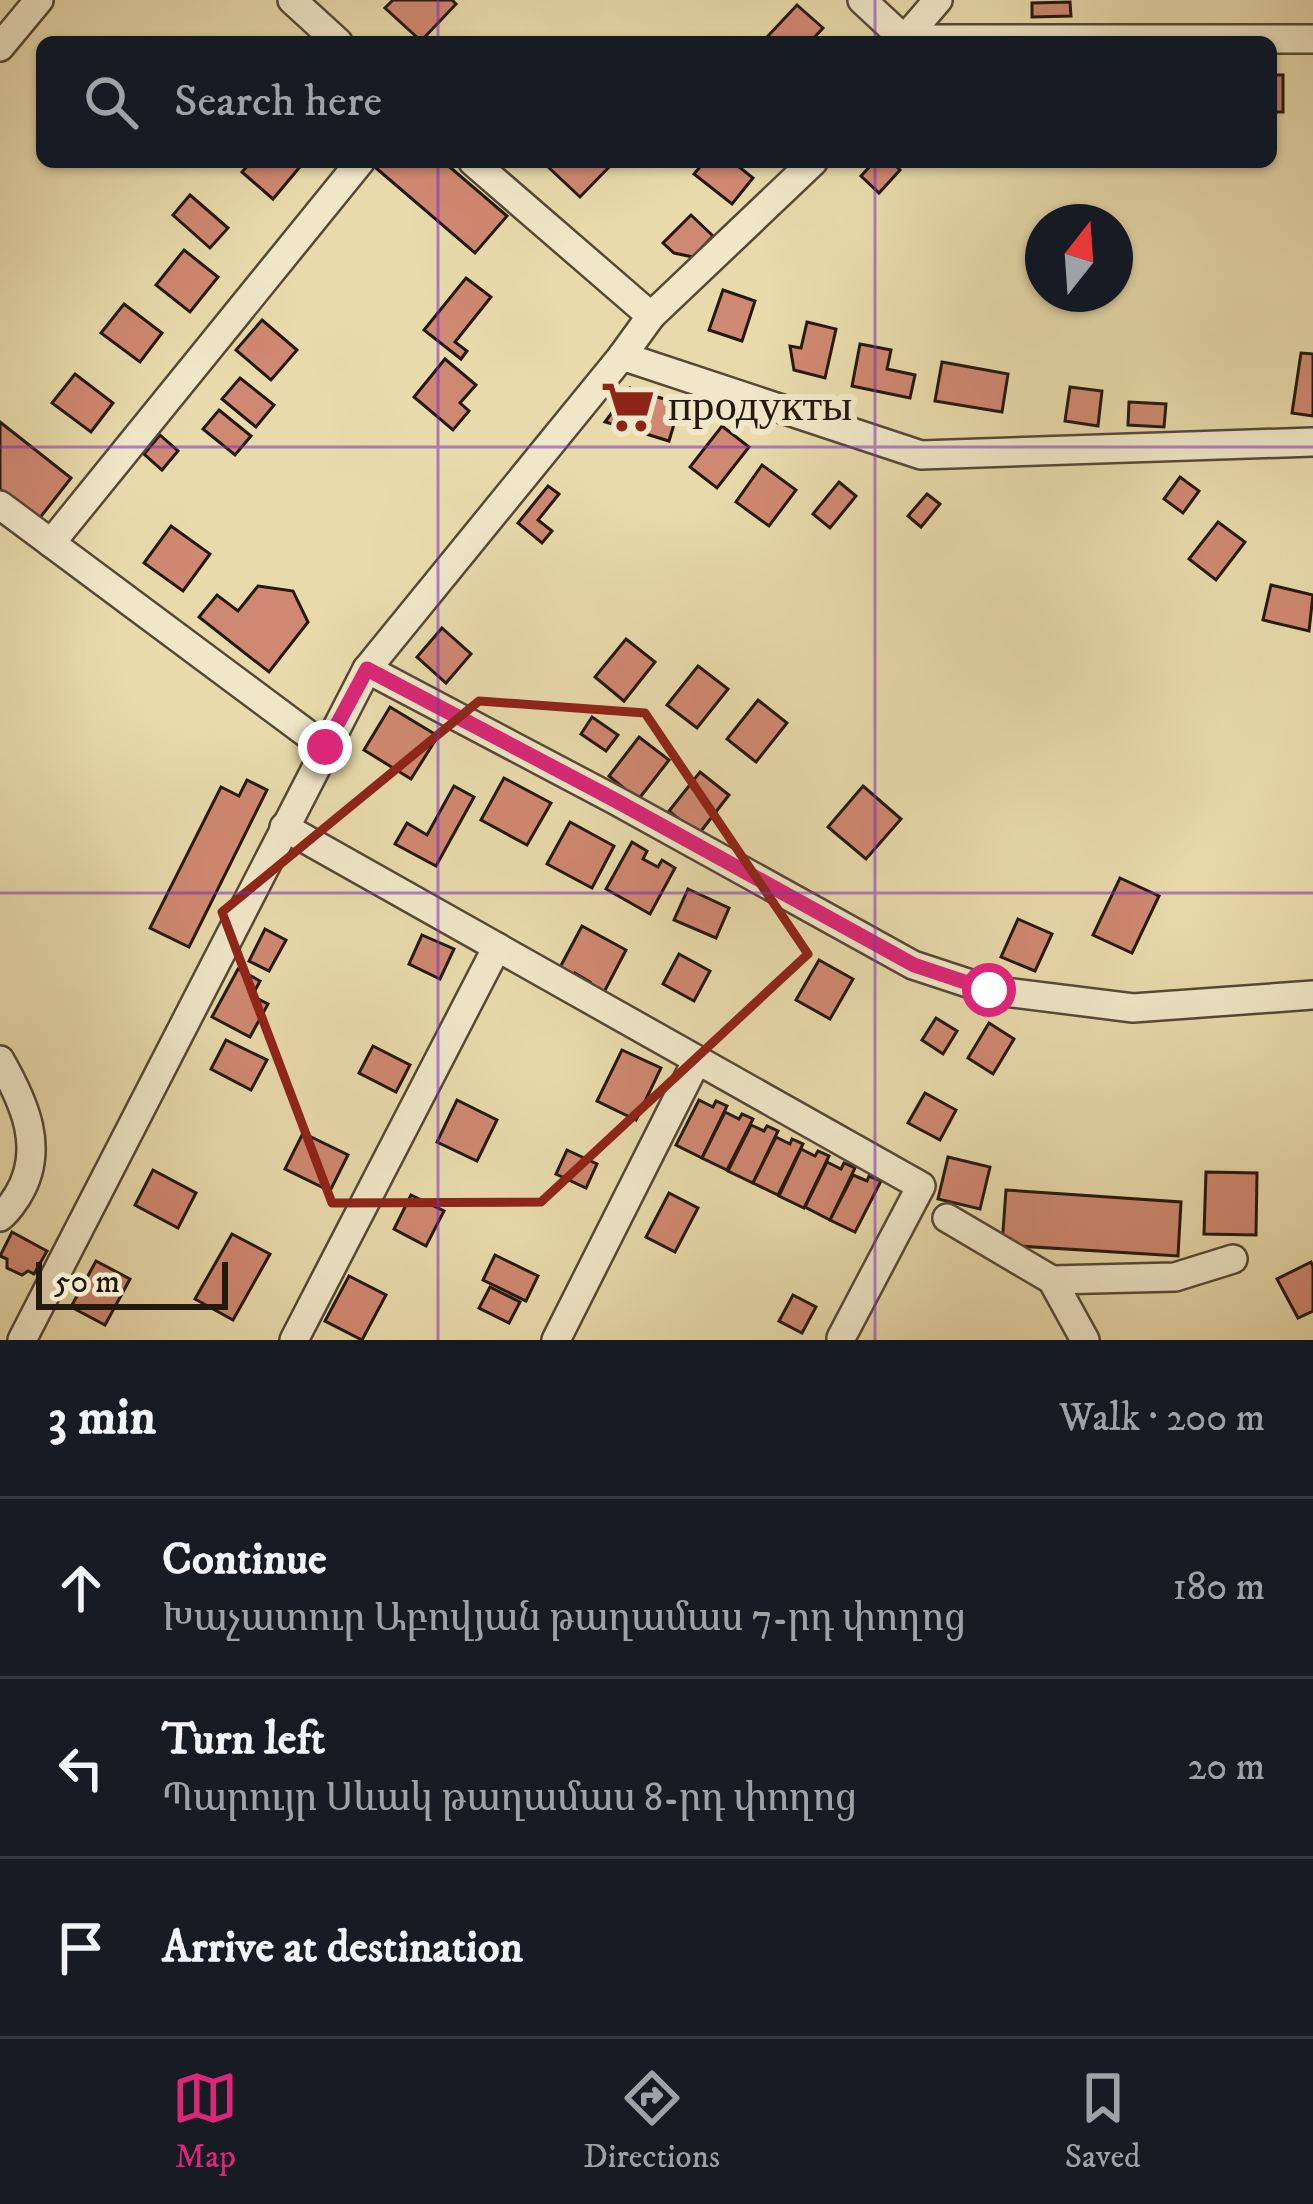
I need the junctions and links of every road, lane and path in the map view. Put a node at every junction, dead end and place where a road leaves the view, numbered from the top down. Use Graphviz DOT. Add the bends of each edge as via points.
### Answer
graph roads {
  1 [pos="39,0"];
  2 [pos="292,0"];
  3 [pos="862,0"];
  4 [pos="938,0"];
  5 [pos="331,36"];
  6 [pos="899,36"];
  7 [pos="906,36"];
  8 [pos="1277,39"];
  9 [pos="1313,39"];
  10 [pos="0,47"];
  11 [pos="355,168"];
  12 [pos="480,168"];
  13 [pos="807,168"];
  14 [pos="651,316"];
  15 [pos="622,356"];
  16 [pos="1313,442"];
  17 [pos="0,505"];
  18 [pos="51,542"];
  19 [pos="367,669"];
  20 [pos="325,747"];
  21 [pos="284,827"];
  22 [pos="497,947"];
  23 [pos="1313,995"];
  24 [pos="0,1060"];
  25 [pos="697,1060"];
  26 [pos="0,1217"];
  27 [pos="947,1218"];
  28 [pos="1233,1259"];
  29 [pos="1052,1280"];
  30 [pos="842,1338"];
  31 [pos="22,1340"];
  32 [pos="294,1340"];
  33 [pos="556,1340"];
  34 [pos="1085,1340"];
  1 -- 10 [label="street"];
  2 -- 5 [label="street"];
  3 -- 6 [label="street"];
  4 -- 7 [label="street"];
  8 -- 9 [label="street"];
  11 -- 18 [label="street"];
  12 -- 14 [label="street"];
  13 -- 14 [label="street"];
  14 -- 15 [label="street"];
  15 -- 16 [label="street" via="921,454"];
  15 -- 19 [label="street"];
  17 -- 18 [label="street"];
  18 -- 20 [label="street"];
  19 -- 20 [label="street"];
  19 -- 23 [label="street" via="914,965 989,990 1133,1009"];
  20 -- 21 [label="street"];
  21 -- 22 [label="street"];
  21 -- 31 [label="street"];
  22 -- 25 [label="street"];
  22 -- 32 [label="street"];
  24 -- 26 [label="street" via="21,1098 32,1144 29,1176"];
  25 -- 30 [label="street" via="921,1186"];
  25 -- 33 [label="street"];
  27 -- 29 [label="street"];
  28 -- 29 [label="street" via="1175,1277"];
  29 -- 34 [label="street"];
}
